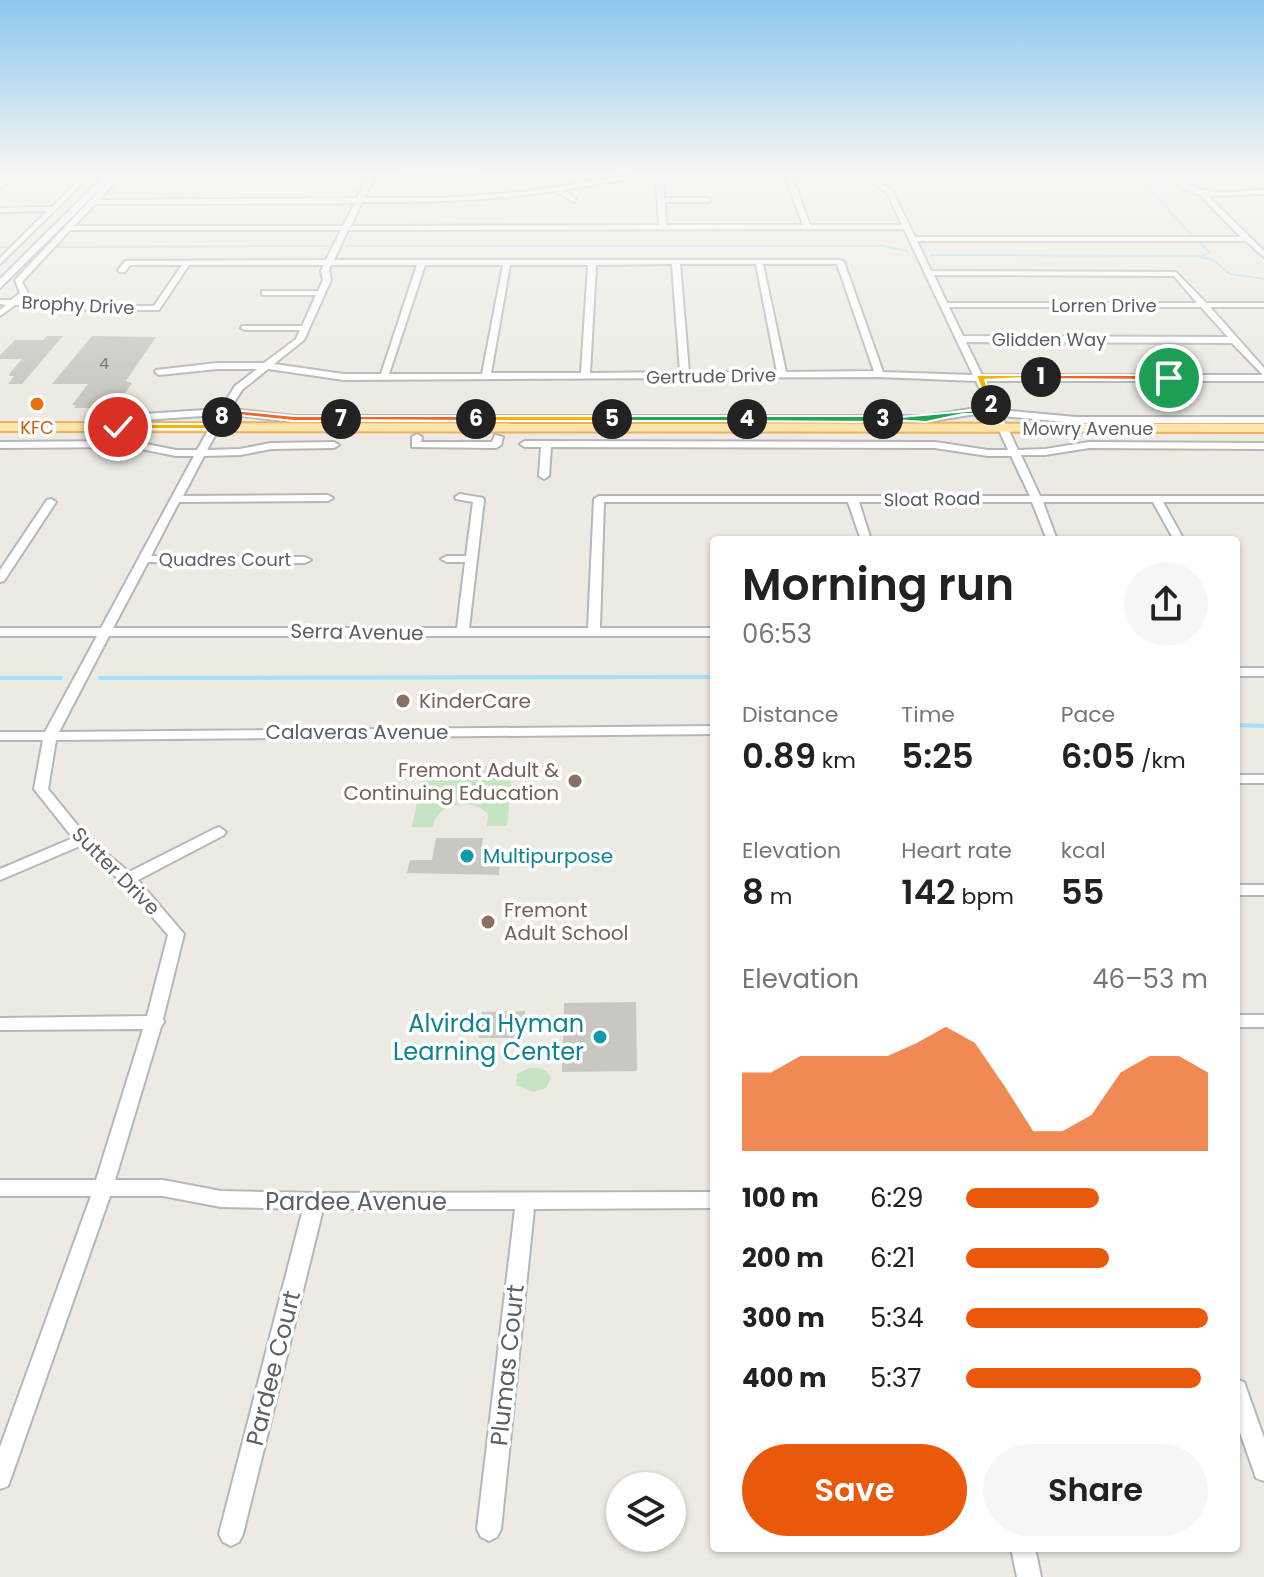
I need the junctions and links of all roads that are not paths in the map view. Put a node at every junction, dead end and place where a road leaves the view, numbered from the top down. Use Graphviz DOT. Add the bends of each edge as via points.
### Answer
graph roads {
  1 [pos="15,247"];
  2 [pos="27,247"];
  3 [pos="40,247"];
  4 [pos="51,247"];
  5 [pos="336,247"];
  6 [pos="916,247"];
  7 [pos="0,262"];
  8 [pos="329,262"];
  9 [pos="422,262"];
  10 [pos="507,262"];
  11 [pos="592,262"];
  12 [pos="676,262"];
  13 [pos="759,262"];
  14 [pos="187,263"];
  15 [pos="125,267"];
  16 [pos="0,273"];
  17 [pos="929,273"];
  18 [pos="0,285"];
  19 [pos="265,293"];
  20 [pos="322,293"];
  21 [pos="16,301"];
  22 [pos="0,302"];
  23 [pos="944,305"];
  24 [pos="1204,305"];
  25 [pos="1264,305"];
  26 [pos="0,314"];
  27 [pos="245,328"];
  28 [pos="305,328"];
  29 [pos="960,339"];
  30 [pos="1234,340"];
  31 [pos="267,366"];
  32 [pos="159,372"];
  33 [pos="879,374"];
  34 [pos="782,375"];
  35 [pos="1264,375"];
  36 [pos="585,376"];
  37 [pos="384,377"];
  38 [pos="486,377"];
  39 [pos="685,377"];
  40 [pos="979,377"];
  41 [pos="227,411"];
  42 [pos="994,412"];
  43 [pos="128,418"];
  44 [pos="1264,420"];
  45 [pos="0,427"];
  46 [pos="1264,428"];
  47 [pos="211,432"];
  48 [pos="1004,432"];
  49 [pos="0,436"];
  50 [pos="1264,437"];
  51 [pos="525,444"];
  52 [pos="546,444"];
  53 [pos="0,445"];
  54 [pos="334,445"];
  55 [pos="1264,446"];
  56 [pos="199,453"];
  57 [pos="1014,453"];
  58 [pos="544,476"];
  59 [pos="460,497"];
  60 [pos="328,498"];
  61 [pos="1036,498"];
  62 [pos="174,499"];
  63 [pos="1156,499"];
  64 [pos="1264,499"];
  65 [pos="853,500"];
  66 [pos="51,502"];
  67 [pos="865,536"];
  68 [pos="1050,536"];
  69 [pos="1177,536"];
  70 [pos="144,559"];
  71 [pos="447,559"];
  72 [pos="471,559"];
  73 [pos="305,560"];
  74 [pos="0,579"];
  75 [pos="0,632"];
  76 [pos="106,632"];
  77 [pos="710,632"];
  78 [pos="462,633"];
  79 [pos="594,633"];
  80 [pos="1240,672"];
  81 [pos="1264,672"];
  82 [pos="710,730"];
  83 [pos="50,735"];
  84 [pos="0,736"];
  85 [pos="1240,779"];
  86 [pos="1264,779"];
  87 [pos="219,832"];
  88 [pos="82,840"];
  89 [pos="0,875"];
  90 [pos="128,879"];
  91 [pos="1240,890"];
  92 [pos="1264,890"];
  93 [pos="1240,1021"];
  94 [pos="1264,1021"];
  95 [pos="156,1022"];
  96 [pos="0,1024"];
  97 [pos="0,1188"];
  98 [pos="103,1188"];
  99 [pos="710,1200"];
  100 [pos="315,1201"];
  101 [pos="525,1201"];
  102 [pos="1240,1401"];
  103 [pos="1264,1470"];
  104 [pos="0,1478"];
  105 [pos="489,1529"];
  106 [pos="231,1534"];
  107 [pos="1024,1552"];
  108 [pos="1029,1577"];
  1 -- 7 [label="street"];
  2 -- 16 [label="main road"];
  3 -- 18 [label="main road"];
  4 -- 21 [label="street" via="18,282 24,293"];
  5 -- 8 [label="street, Sutter Drive"];
  6 -- 17 [label="street"];
  8 -- 9 [label="street"];
  8 -- 14 [label="street"];
  8 -- 20 [label="street, Sutter Drive"];
  9 -- 10 [label="street"];
  9 -- 37 [label="street"];
  10 -- 11 [label="street"];
  10 -- 38 [label="street"];
  11 -- 12 [label="street"];
  11 -- 36 [label="street"];
  12 -- 13 [label="street"];
  12 -- 39 [label="street"];
  13 -- 33 [label="street" via="840,262"];
  13 -- 34 [label="street"];
  14 -- 15 [label="street"];
  14 -- 21 [label="street, Brophy Drive" via="156,308"];
  17 -- 23 [label="street"];
  17 -- 24 [label="street" via="1176,274"];
  19 -- 20 [label="street"];
  20 -- 28 [label="street, Sutter Drive"];
  21 -- 22 [label="street, Brophy Drive"];
  21 -- 26 [label="street"];
  23 -- 24 [label="street, Lorren Drive"];
  23 -- 29 [label="street"];
  24 -- 25 [label="street, Lorren Drive"];
  24 -- 30 [label="street"];
  27 -- 28 [label="street"];
  28 -- 31 [label="street, Sutter Drive" via="300,340"];
  29 -- 30 [label="street, Glidden Way"];
  29 -- 40 [label="street"];
  30 -- 35 [label="street"];
  31 -- 32 [label="street, Gertrude Drive"];
  31 -- 37 [label="street, Gertrude Drive"];
  31 -- 41 [label="street, Sutter Drive" via="238,388"];
  33 -- 34 [label="street, Gertrude Drive"];
  33 -- 40 [label="street, Gertrude Drive"];
  34 -- 39 [label="street, Gertrude Drive"];
  35 -- 40 [label="street, Gertrude Drive"];
  36 -- 38 [label="street, Gertrude Drive"];
  36 -- 39 [label="street, Gertrude Drive"];
  37 -- 38 [label="street, Gertrude Drive"];
  40 -- 42 [label="street"];
  41 -- 42 [label="street, Mowry Avenue" via="294,419 926,419"];
  41 -- 43 [label="street, Mowry Avenue"];
  41 -- 47 [label="street, Sutter Drive"];
  42 -- 44 [label="street, Mowry Avenue" via="1076,420"];
  42 -- 48 [label="street"];
  45 -- 47 [label="main road, Mowry Avenue"];
  46 -- 48 [label="main road, Mowry Avenue"];
  47 -- 48 [label="main road, Mowry Avenue"];
  47 -- 48 [label="main road, Mowry Avenue" via="498,437"];
  47 -- 49 [label="main road, Mowry Avenue"];
  47 -- 56 [label="street, Sutter Drive"];
  48 -- 50 [label="main road, Mowry Avenue"];
  48 -- 57 [label="street"];
  51 -- 52 [label="street, Mowry Avenue"];
  52 -- 57 [label="street, Mowry Avenue" via="935,445"];
  52 -- 58 [label="street"];
  53 -- 56 [label="street" via="131,444"];
  54 -- 56 [label="street"];
  55 -- 57 [label="street, Mowry Avenue" via="1089,445"];
  56 -- 62 [label="street, Sutter Drive"];
  57 -- 61 [label="street"];
  59 -- 72 [label="street" via="479,500"];
  60 -- 62 [label="street"];
  61 -- 63 [label="street, Sloat Road"];
  61 -- 65 [label="street, Sloat Road"];
  61 -- 68 [label="street"];
  62 -- 70 [label="street, Sutter Drive"];
  63 -- 64 [label="street, Sloat Road"];
  63 -- 69 [label="street"];
  65 -- 67 [label="street"];
  65 -- 79 [label="street, Sloat Road" via="599,499"];
  66 -- 74 [label="street"];
  70 -- 73 [label="street, Quadres Court"];
  70 -- 76 [label="street, Sutter Drive"];
  71 -- 72 [label="street"];
  72 -- 78 [label="street"];
  75 -- 76 [label="street, Serra Avenue"];
  76 -- 78 [label="street, Serra Avenue"];
  76 -- 83 [label="street, Sutter Drive"];
  77 -- 79 [label="street, Serra Avenue"];
  78 -- 79 [label="street, Serra Avenue"];
  80 -- 81 [label="street"];
  82 -- 83 [label="street, Calaveras Avenue"];
  83 -- 84 [label="street, Calaveras Avenue"];
  83 -- 88 [label="street, Sutter Drive" via="41,789"];
  85 -- 86 [label="street"];
  87 -- 90 [label="street"];
  88 -- 89 [label="street"];
  88 -- 90 [label="street, Sutter Drive"];
  90 -- 95 [label="street, Sutter Drive" via="176,934"];
  91 -- 92 [label="street"];
  93 -- 94 [label="street"];
  95 -- 96 [label="street"];
  95 -- 98 [label="street, Sutter Drive"];
  97 -- 98 [label="street, Pardee Avenue"];
  98 -- 100 [label="street, Pardee Avenue"];
  98 -- 104 [label="street, Sutter Drive"];
  99 -- 101 [label="street, Pardee Avenue"];
  100 -- 101 [label="street, Pardee Avenue"];
  100 -- 106 [label="street, Pardee Court"];
  101 -- 105 [label="street, Plumas Court"];
  102 -- 103 [label="street"];
  107 -- 108 [label="street"];
}
